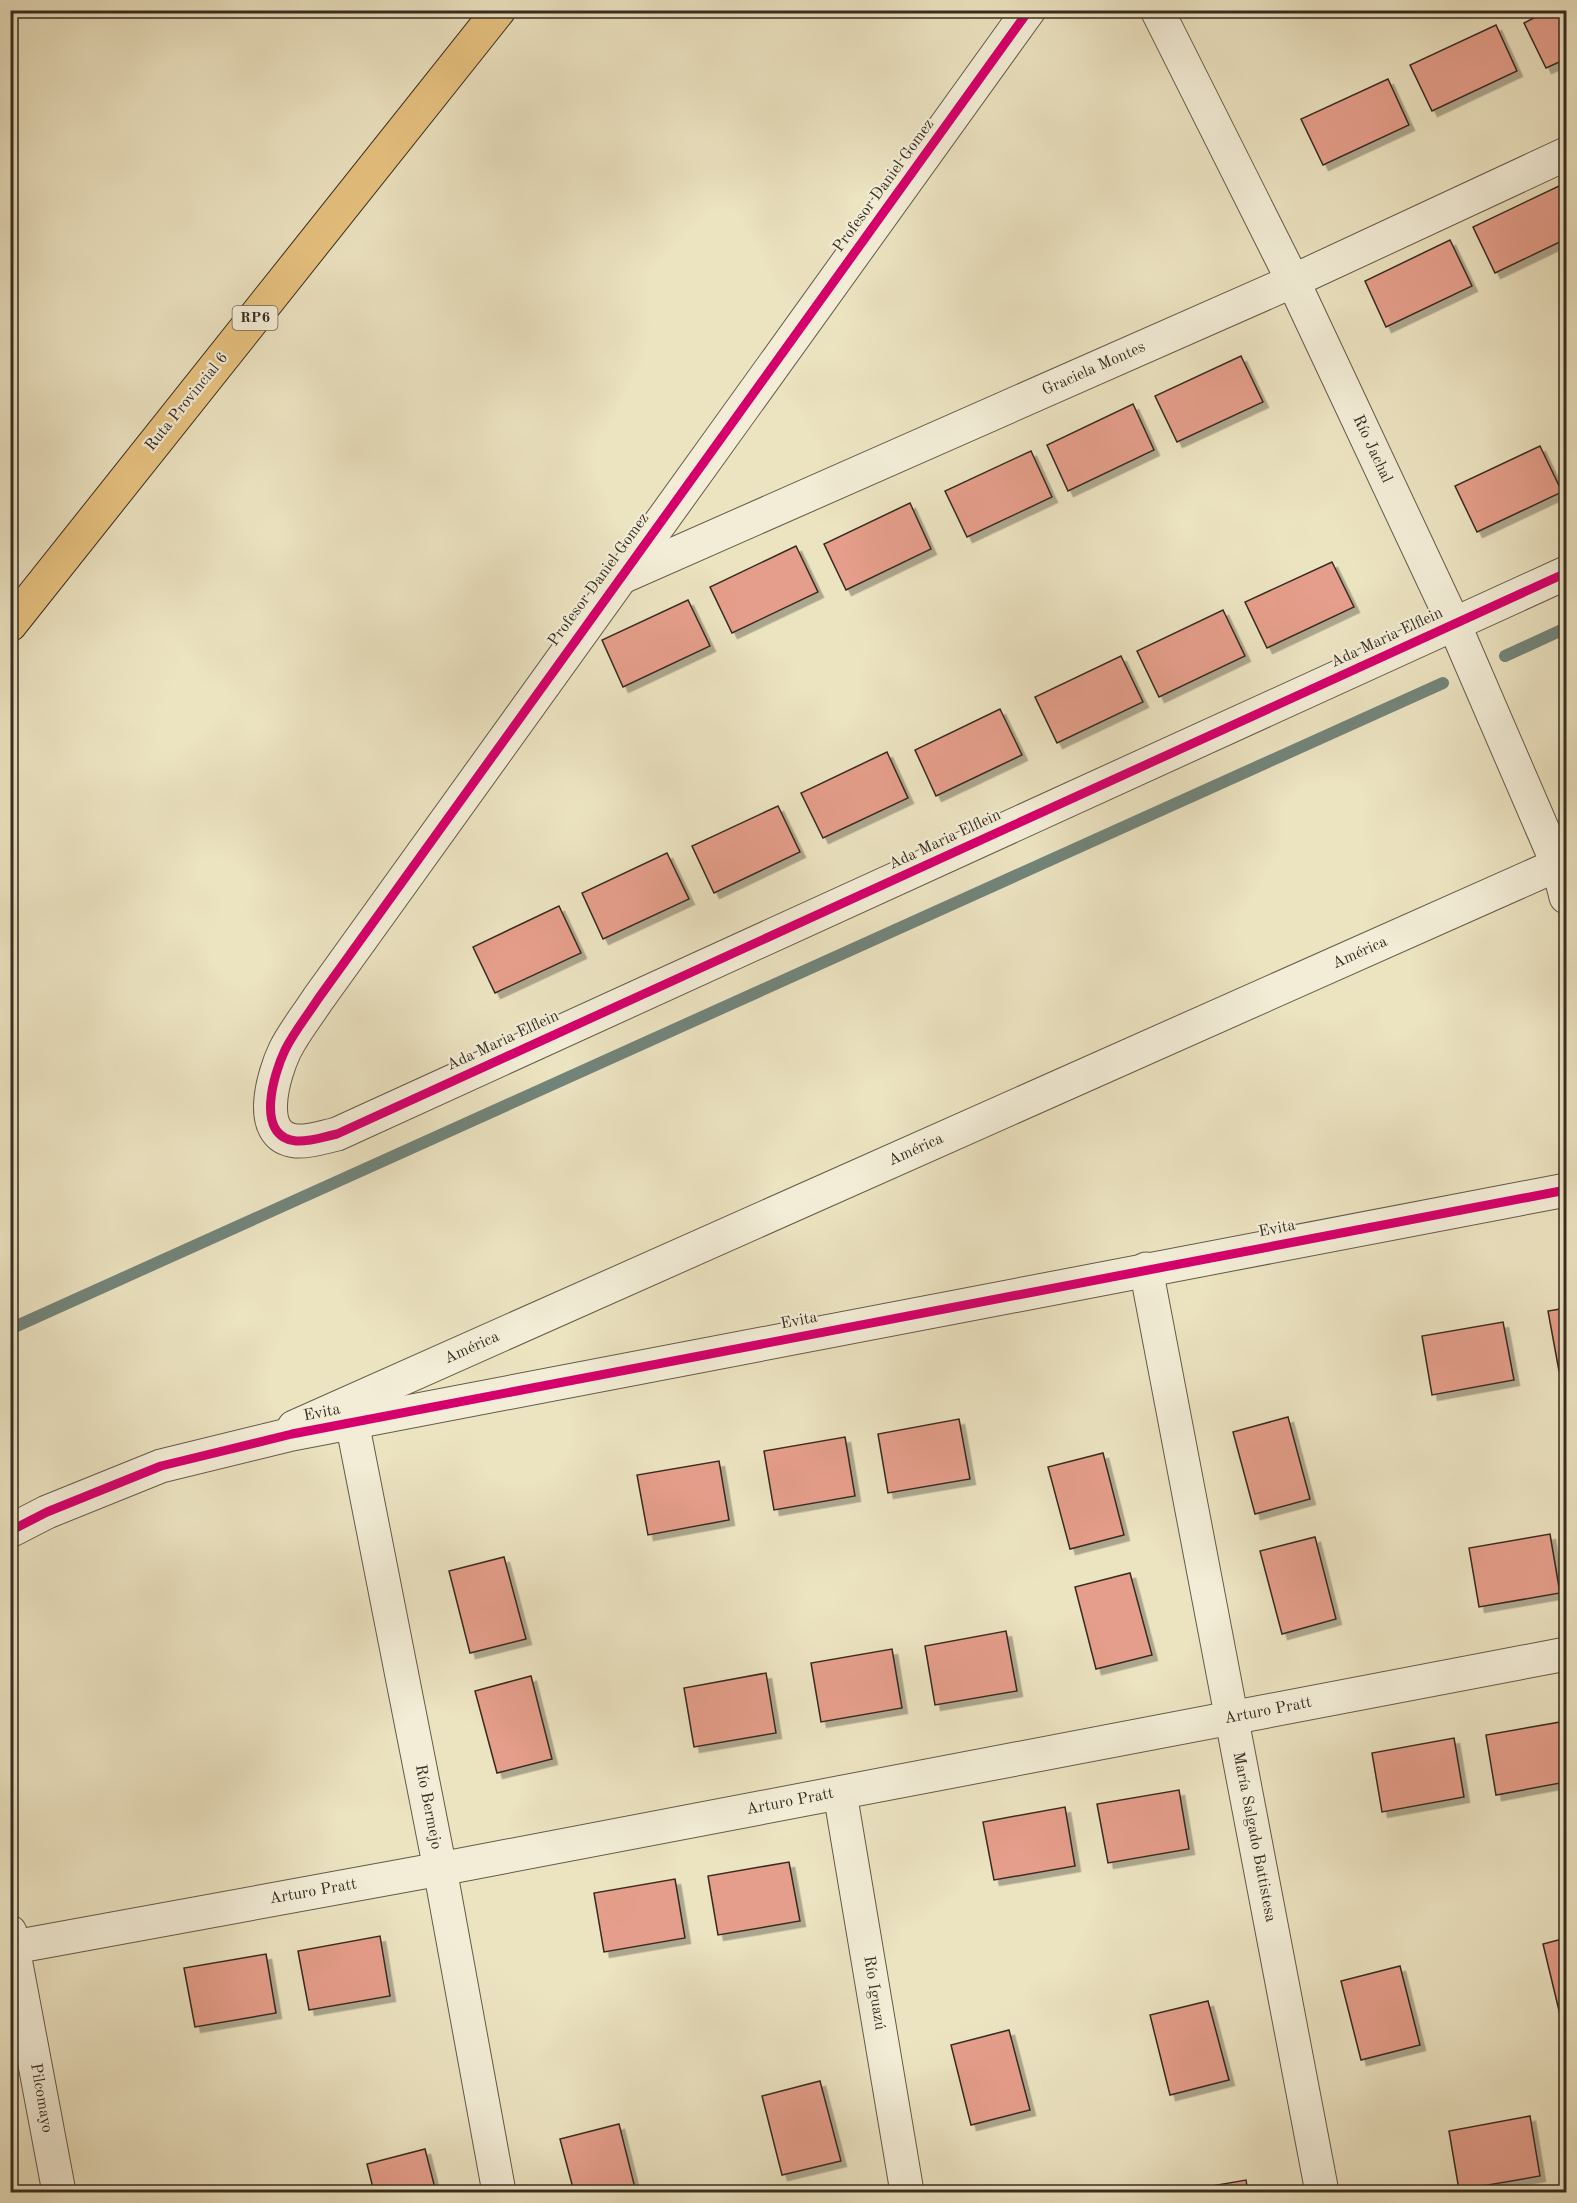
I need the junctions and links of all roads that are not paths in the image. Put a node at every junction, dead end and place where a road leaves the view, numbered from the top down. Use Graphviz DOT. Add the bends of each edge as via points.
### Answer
graph roads {
  1 [pos="499,10"];
  2 [pos="994,10"];
  3 [pos="1029,10"];
  4 [pos="1158,10"];
  5 [pos="1006,41"];
  6 [pos="1566,154"];
  7 [pos="1293,281"];
  8 [pos="1566,573"];
  9 [pos="618,579"];
  10 [pos="1454,624"];
  11 [pos="10,625"];
  12 [pos="1562,863"];
  13 [pos="1566,897"];
  14 [pos="337,1134"];
  15 [pos="1566,1190"];
  16 [pos="1146,1269"];
  17 [pos="352,1422"];
  18 [pos="265,1440"];
  19 [pos="10,1531"];
  20 [pos="1566,1654"];
  21 [pos="1231,1718"];
  22 [pos="840,1793"];
  23 [pos="440,1869"];
  24 [pos="12,1940"];
  25 [pos="59,2193"];
  26 [pos="499,2193"];
  27 [pos="907,2193"];
  28 [pos="1322,2193"];
  1 -- 11 [label="main road, Ruta Provincial 6 / RP6"];
  2 -- 5 [label="street"];
  3 -- 5 [label="street, Profesor Daniel Gomez"];
  4 -- 7 [label="street, Río Jachal"];
  5 -- 9 [label="street, Profesor Daniel Gomez"];
  6 -- 7 [label="street, Graciela Montes"];
  7 -- 9 [label="street, Graciela Montes"];
  7 -- 10 [label="street, Río Jachal"];
  8 -- 10 [label="street, Ada Maria Elflein"];
  9 -- 14 [label="street, Profesor Daniel Gomez" via="324,989 285,1050 269,1103 274,1127 294,1141"];
  10 -- 12 [label="street, Río Jachal"];
  10 -- 14 [label="street, Ada Maria Elflein"];
  12 -- 13 [label="street, Río Jachal"];
  12 -- 18 [label="street, América"];
  15 -- 16 [label="street, Evita"];
  16 -- 17 [label="street, Evita"];
  16 -- 21 [label="street, María Salgado Battistesa"];
  17 -- 18 [label="street, Evita"];
  17 -- 23 [label="street, Río Bermejo"];
  18 -- 19 [label="street, Evita" via="161,1466 46,1512"];
  20 -- 21 [label="street, Arturo Pratt"];
  21 -- 22 [label="street, Arturo Pratt"];
  21 -- 28 [label="street, María Salgado Battistesa"];
  22 -- 23 [label="street, Arturo Pratt"];
  22 -- 27 [label="street, Río Iguazú"];
  23 -- 24 [label="street, Arturo Pratt"];
  23 -- 26 [label="street, Río Bermejo"];
  24 -- 25 [label="street, Pilcomayo"];
}
